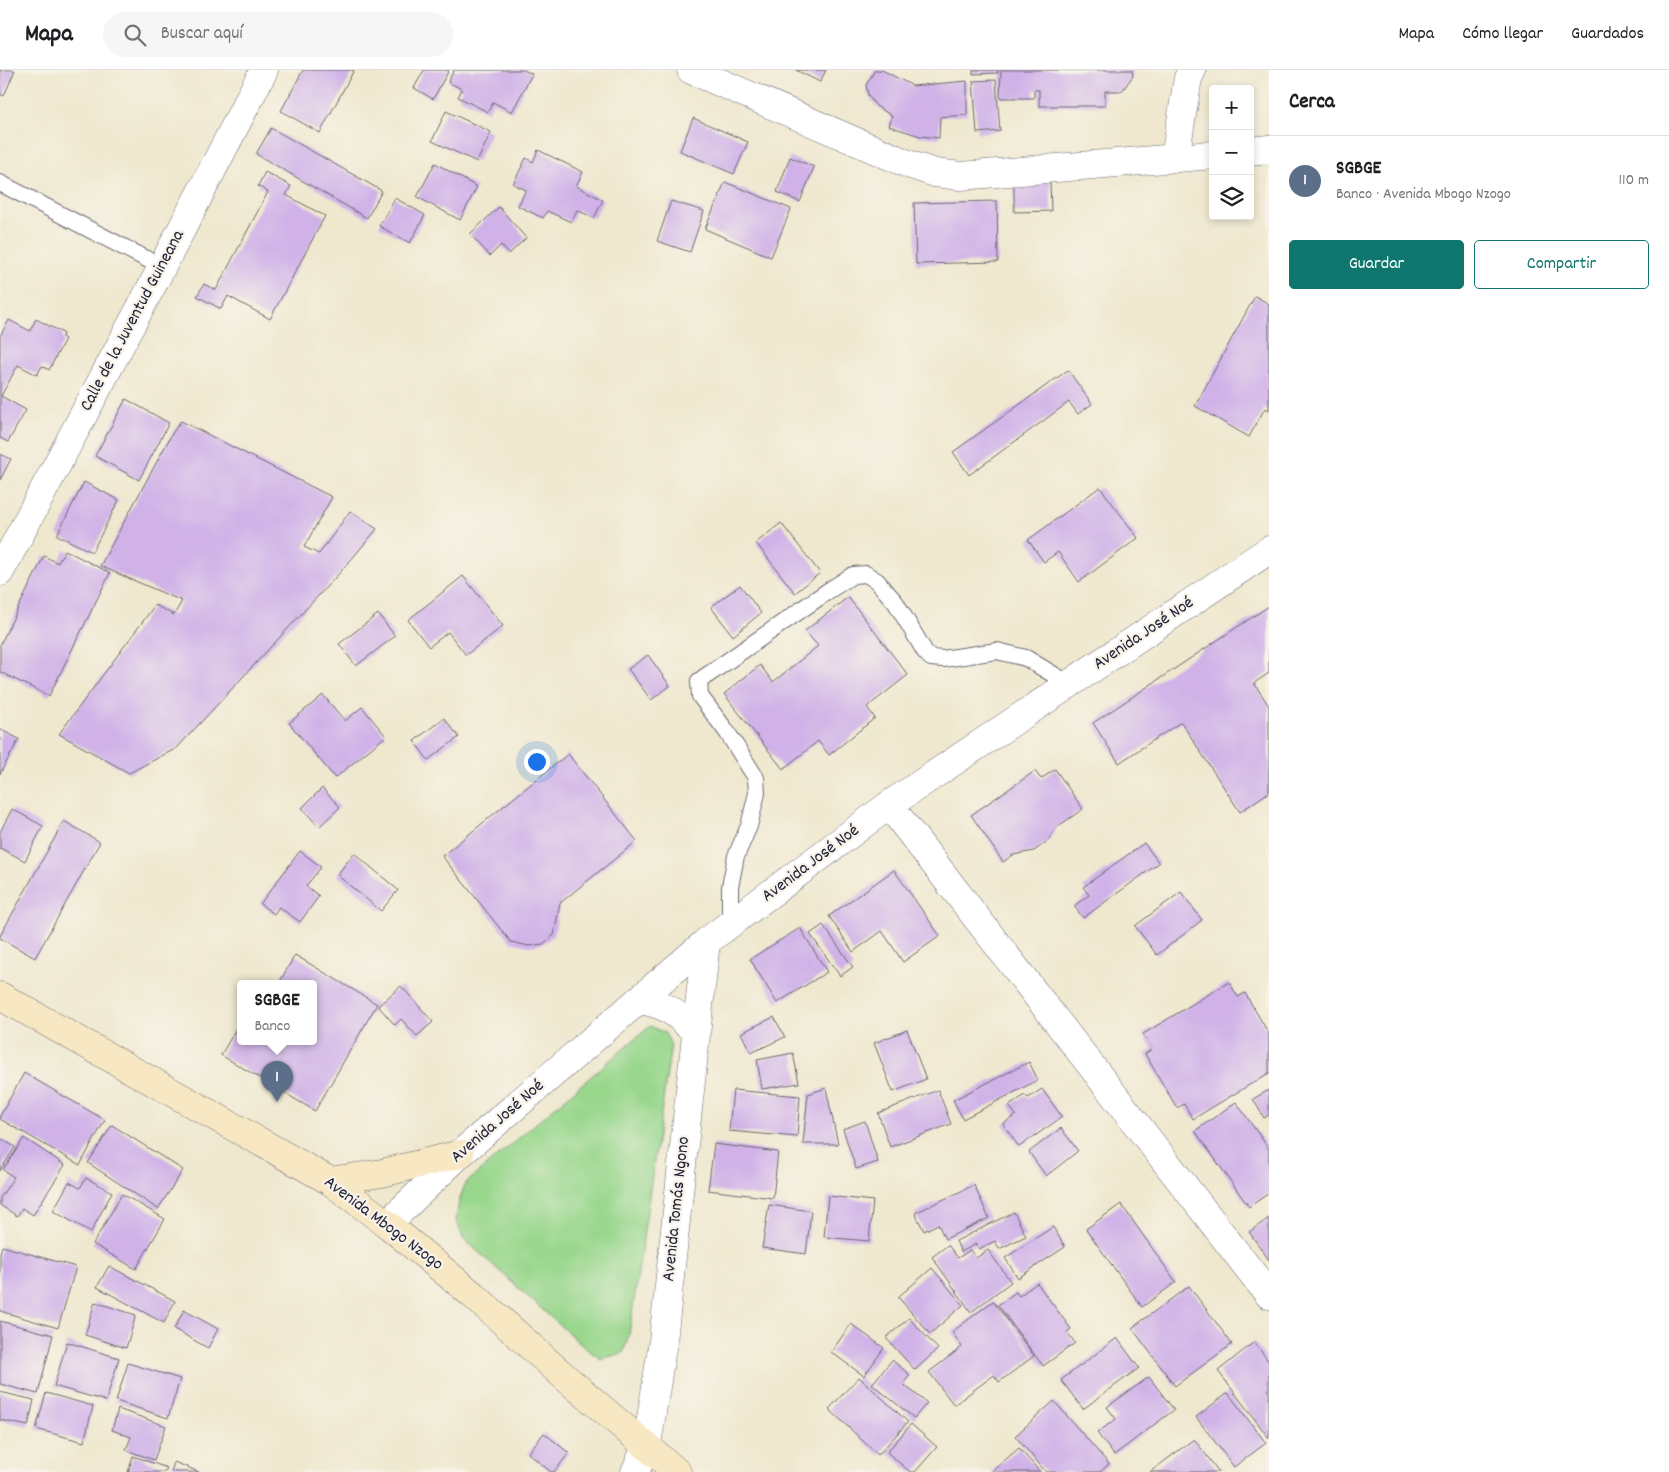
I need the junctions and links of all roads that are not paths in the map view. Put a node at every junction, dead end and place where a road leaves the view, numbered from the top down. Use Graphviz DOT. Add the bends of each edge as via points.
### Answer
graph roads {
  1 [pos="264,70"];
  2 [pos="691,70"];
  3 [pos="1192,70"];
  4 [pos="1269,149"];
  5 [pos="1254,151"];
  6 [pos="1209,155"];
  7 [pos="1175,158"];
  8 [pos="0,183"];
  9 [pos="162,268"];
  10 [pos="1269,550"];
  11 [pos="0,572"];
  12 [pos="1069,684"];
  13 [pos="889,805"];
  14 [pos="730,924"];
  15 [pos="706,942"];
  16 [pos="0,996"];
  17 [pos="639,1000"];
  18 [pos="696,1032"];
  19 [pos="460,1154"];
  20 [pos="330,1181"];
  21 [pos="387,1224"];
  22 [pos="1269,1295"];
  23 [pos="647,1445"];
  24 [pos="635,1472"];
  25 [pos="678,1472"];
  1 -- 9 [label="street, Calle de la Juventud Guineana"];
  2 -- 7 [label="street" via="935,173 961,176"];
  3 -- 7 [label="street"];
  4 -- 5 [label="street"];
  6 -- 7 [label="street"];
  8 -- 9 [label="lane"];
  9 -- 11 [label="street, Calle de la Juventud Guineana"];
  10 -- 12 [label="street, Avenida José Noé"];
  12 -- 13 [label="street, Avenida José Noé"];
  12 -- 14 [label="lane" via="1026,658 997,651 932,658 925,652 896,603 866,574 853,575 720,665 699,681 700,696 756,778 749,826 736,856 730,887"];
  13 -- 14 [label="street, Avenida José Noé"];
  13 -- 22 [label="street"];
  14 -- 15 [label="street, Avenida José Noé"];
  15 -- 17 [label="street, Avenida José Noé"];
  15 -- 18 [label="street, Avenida Tomás Ngono"];
  16 -- 20 [label="main road, Avenida Mbogo Nzogo"];
  17 -- 18 [label="street" via="673,1010"];
  17 -- 19 [label="street, Avenida José Noé"];
  18 -- 23 [label="street, Avenida Tomás Ngono" via="663,1341"];
  19 -- 20 [label="main road" via="382,1173"];
  19 -- 21 [label="street, Avenida José Noé"];
  20 -- 21 [label="main road, Avenida Mbogo Nzogo"];
  21 -- 23 [label="main road, Avenida Mbogo Nzogo"];
  23 -- 24 [label="street, Avenida Tomás Ngono"];
  23 -- 25 [label="main road, Avenida Mbogo Nzogo"];
}
